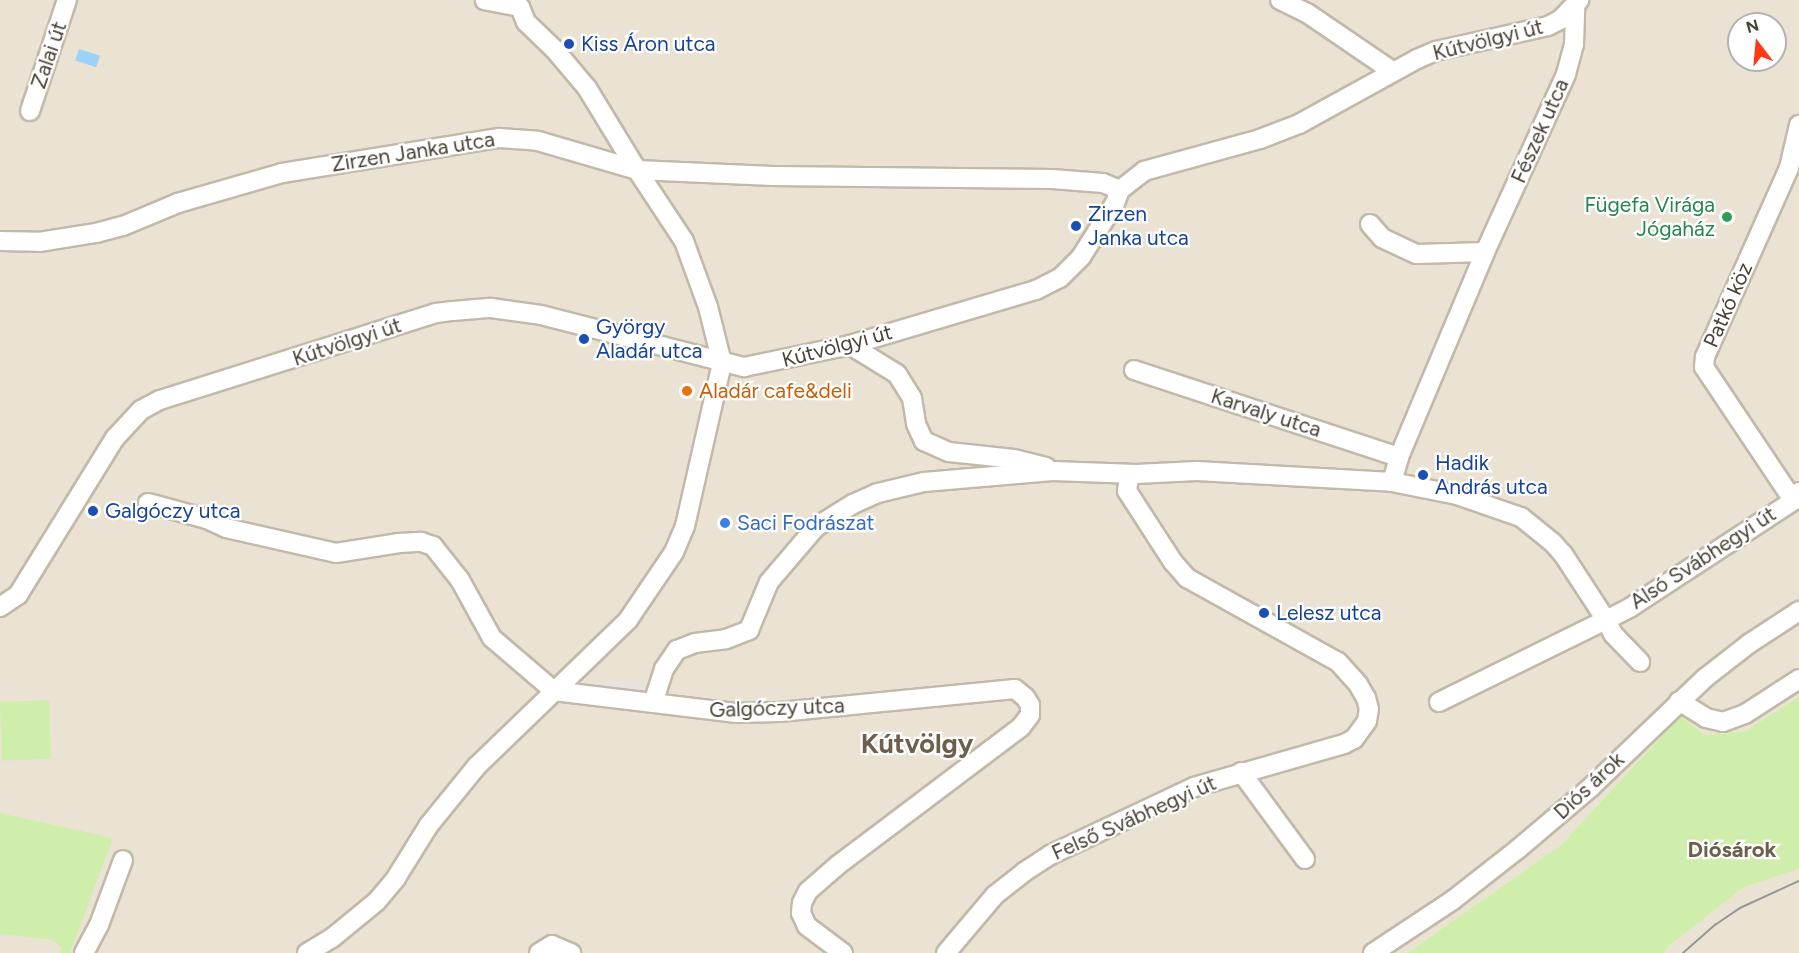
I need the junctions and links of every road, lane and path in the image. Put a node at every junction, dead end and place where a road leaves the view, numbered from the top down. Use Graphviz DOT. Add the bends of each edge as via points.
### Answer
graph roads {
  1 [pos="68,0"];
  2 [pos="485,0"];
  3 [pos="1281,0"];
  4 [pos="520,3"];
  5 [pos="1577,3"];
  6 [pos="1392,71"];
  7 [pos="30,111"];
  8 [pos="1799,125"];
  9 [pos="1795,165"];
  10 [pos="637,170"];
  11 [pos="1119,190"];
  12 [pos="1370,224"];
  13 [pos="0,240"];
  14 [pos="1485,252"];
  15 [pos="850,345"];
  16 [pos="722,363"];
  17 [pos="1134,370"];
  18 [pos="1399,457"];
  19 [pos="1053,471"];
  20 [pos="1136,474"];
  21 [pos="1392,482"];
  22 [pos="1797,496"];
  23 [pos="148,503"];
  24 [pos="0,607"];
  25 [pos="1799,611"];
  26 [pos="1602,613"];
  27 [pos="1640,662"];
  28 [pos="1799,679"];
  29 [pos="554,691"];
  30 [pos="1679,701"];
  31 [pos="1439,702"];
  32 [pos="653,703"];
  33 [pos="1241,772"];
  34 [pos="1305,859"];
  35 [pos="123,860"];
  36 [pos="84,953"];
  37 [pos="308,953"];
  38 [pos="538,953"];
  39 [pos="571,953"];
  40 [pos="843,953"];
  41 [pos="946,953"];
  42 [pos="1373,953"];
  1 -- 7 [label="street, Zalai út"];
  2 -- 4 [label="street"];
  3 -- 6 [label="street" via="1307,13"];
  4 -- 10 [label="street" via="526,22 587,88"];
  5 -- 6 [label="street, Kútvölgyi út" via="1548,26 1436,51"];
  5 -- 14 [label="street, Fészek utca" via="1574,44 1566,75"];
  6 -- 11 [label="street, Kútvölgyi út" via="1299,124 1260,139 1144,171"];
  8 -- 9 [label="street"];
  9 -- 22 [label="street, Patkó köz" via="1705,357 1704,367"];
  10 -- 11 [label="street, Zirzen Janka utca" via="773,176 1052,179 1103,183"];
  10 -- 13 [label="street, Zirzen Janka utca" via="538,141 476,140 282,173 178,203 96,233 39,242"];
  10 -- 16 [label="street" via="684,240 708,307"];
  11 -- 15 [label="street, Kútvölgyi út" via="1082,258 1060,278 1036,290"];
  12 -- 14 [label="street" via="1382,238 1417,254"];
  14 -- 18 [label="street, Fészek utca"];
  15 -- 16 [label="street, Kútvölgyi út" via="744,367"];
  15 -- 19 [label="street" via="897,374 912,399 916,424 924,441 949,452 1014,459"];
  16 -- 24 [label="street, Kútvölgyi út" via="541,315 511,309 477,309 436,313 160,400 141,410 121,431 18,595"];
  16 -- 29 [label="street" via="685,526 674,552 628,620"];
  17 -- 18 [label="street, Karvaly utca"];
  18 -- 21 [label="street, Fészek utca"];
  19 -- 20 [label="street"];
  19 -- 32 [label="street" via="924,482 878,493 854,504 816,527 784,561 769,582 749,630 677,650 664,669"];
  20 -- 21 [label="street" via="1197,471"];
  20 -- 33 [label="street, Felső Svábhegyi út" via="1129,476 1127,492 1186,578 1338,662 1358,684 1369,709 1367,721 1354,740"];
  21 -- 26 [label="street" via="1465,498 1521,517 1553,543"];
  22 -- 26 [label="street, Alsó Svábhegyi út" via="1630,607"];
  23 -- 29 [label="street" via="226,528 336,553 399,543 434,546 460,580 492,638"];
  25 -- 30 [label="street, Diós árok" via="1750,643"];
  26 -- 27 [label="street" via="1613,634"];
  26 -- 31 [label="street, Alsó Svábhegyi út"];
  28 -- 30 [label="street" via="1745,714 1723,722 1706,718"];
  29 -- 32 [label="street, Galgóczy utca"];
  29 -- 37 [label="street" via="455,791 377,901 332,939"];
  30 -- 42 [label="street, Diós árok" via="1591,787 1527,842 1453,900"];
  32 -- 40 [label="street, Galgóczy utca" via="735,713 870,704 1001,689 1015,689 1025,697 1030,715 1020,727 808,891 801,913 807,926"];
  33 -- 34 [label="street"];
  33 -- 41 [label="street, Felső Svábhegyi út" via="1194,787 1050,855 994,896"];
  35 -- 36 [label="street" via="99,925"];
  38 -- 39 [label="street" via="552,945"];
}
